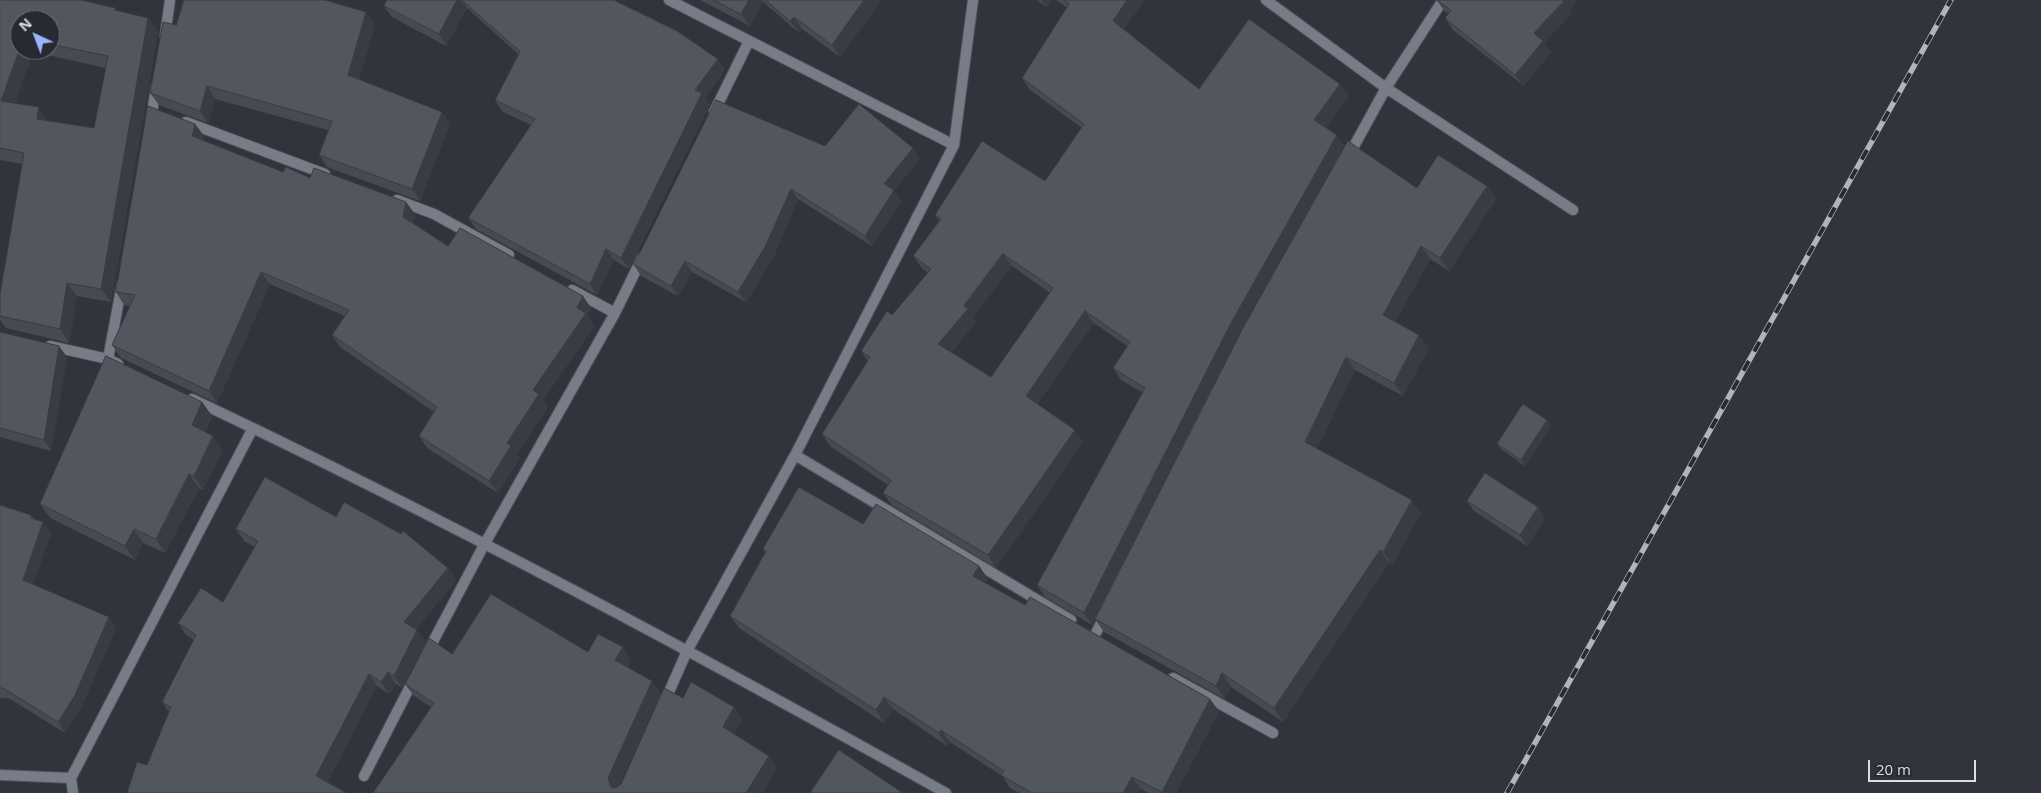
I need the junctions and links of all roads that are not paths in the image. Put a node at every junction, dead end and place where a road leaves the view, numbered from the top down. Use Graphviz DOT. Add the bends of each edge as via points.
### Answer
graph roads {
  1 [pos="170,0"];
  2 [pos="669,0"];
  3 [pos="973,0"];
  4 [pos="1266,0"];
  5 [pos="1444,0"];
  6 [pos="749,41"];
  7 [pos="163,46"];
  8 [pos="158,73"];
  9 [pos="1386,88"];
  10 [pos="180,120"];
  11 [pos="710,120"];
  12 [pos="149,129"];
  13 [pos="954,145"];
  14 [pos="1343,166"];
  15 [pos="334,177"];
  16 [pos="389,197"];
  17 [pos="1573,210"];
  18 [pos="645,252"];
  19 [pos="520,261"];
  20 [pos="124,273"];
  21 [pos="563,285"];
  22 [pos="615,313"];
  23 [pos="36,342"];
  24 [pos="108,359"];
  25 [pos="126,368"];
  26 [pos="180,393"];
  27 [pos="253,428"];
  28 [pos="795,455"];
  29 [pos="484,545"];
  30 [pos="1113,600"];
  31 [pos="687,651"];
  32 [pos="1163,672"];
  33 [pos="659,713"];
  34 [pos="1273,733"];
  35 [pos="0,775"];
  36 [pos="364,776"];
  37 [pos="71,778"];
  38 [pos="73,793"];
  39 [pos="946,793"];
  1 -- 7 [label="street"];
  2 -- 6 [label="street"];
  3 -- 13 [label="street"];
  4 -- 9 [label="street"];
  5 -- 9 [label="street"];
  6 -- 11 [label="street"];
  6 -- 13 [label="street"];
  8 -- 12 [label="street" via="157,112"];
  9 -- 14 [label="street"];
  9 -- 17 [label="street"];
  10 -- 15 [label="street"];
  13 -- 28 [label="street"];
  16 -- 19 [label="street" via="434,214"];
  18 -- 22 [label="street"];
  20 -- 24 [label="street"];
  21 -- 22 [label="street"];
  22 -- 29 [label="street"];
  23 -- 24 [label="street"];
  24 -- 25 [label="street"];
  26 -- 27 [label="street"];
  27 -- 29 [label="street"];
  27 -- 37 [label="street"];
  28 -- 30 [label="street" via="1091,632"];
  28 -- 31 [label="street"];
  29 -- 31 [label="street"];
  29 -- 36 [label="street"];
  31 -- 33 [label="street"];
  31 -- 39 [label="street"];
  32 -- 34 [label="street"];
  35 -- 37 [label="street"];
  37 -- 38 [label="street"];
}
